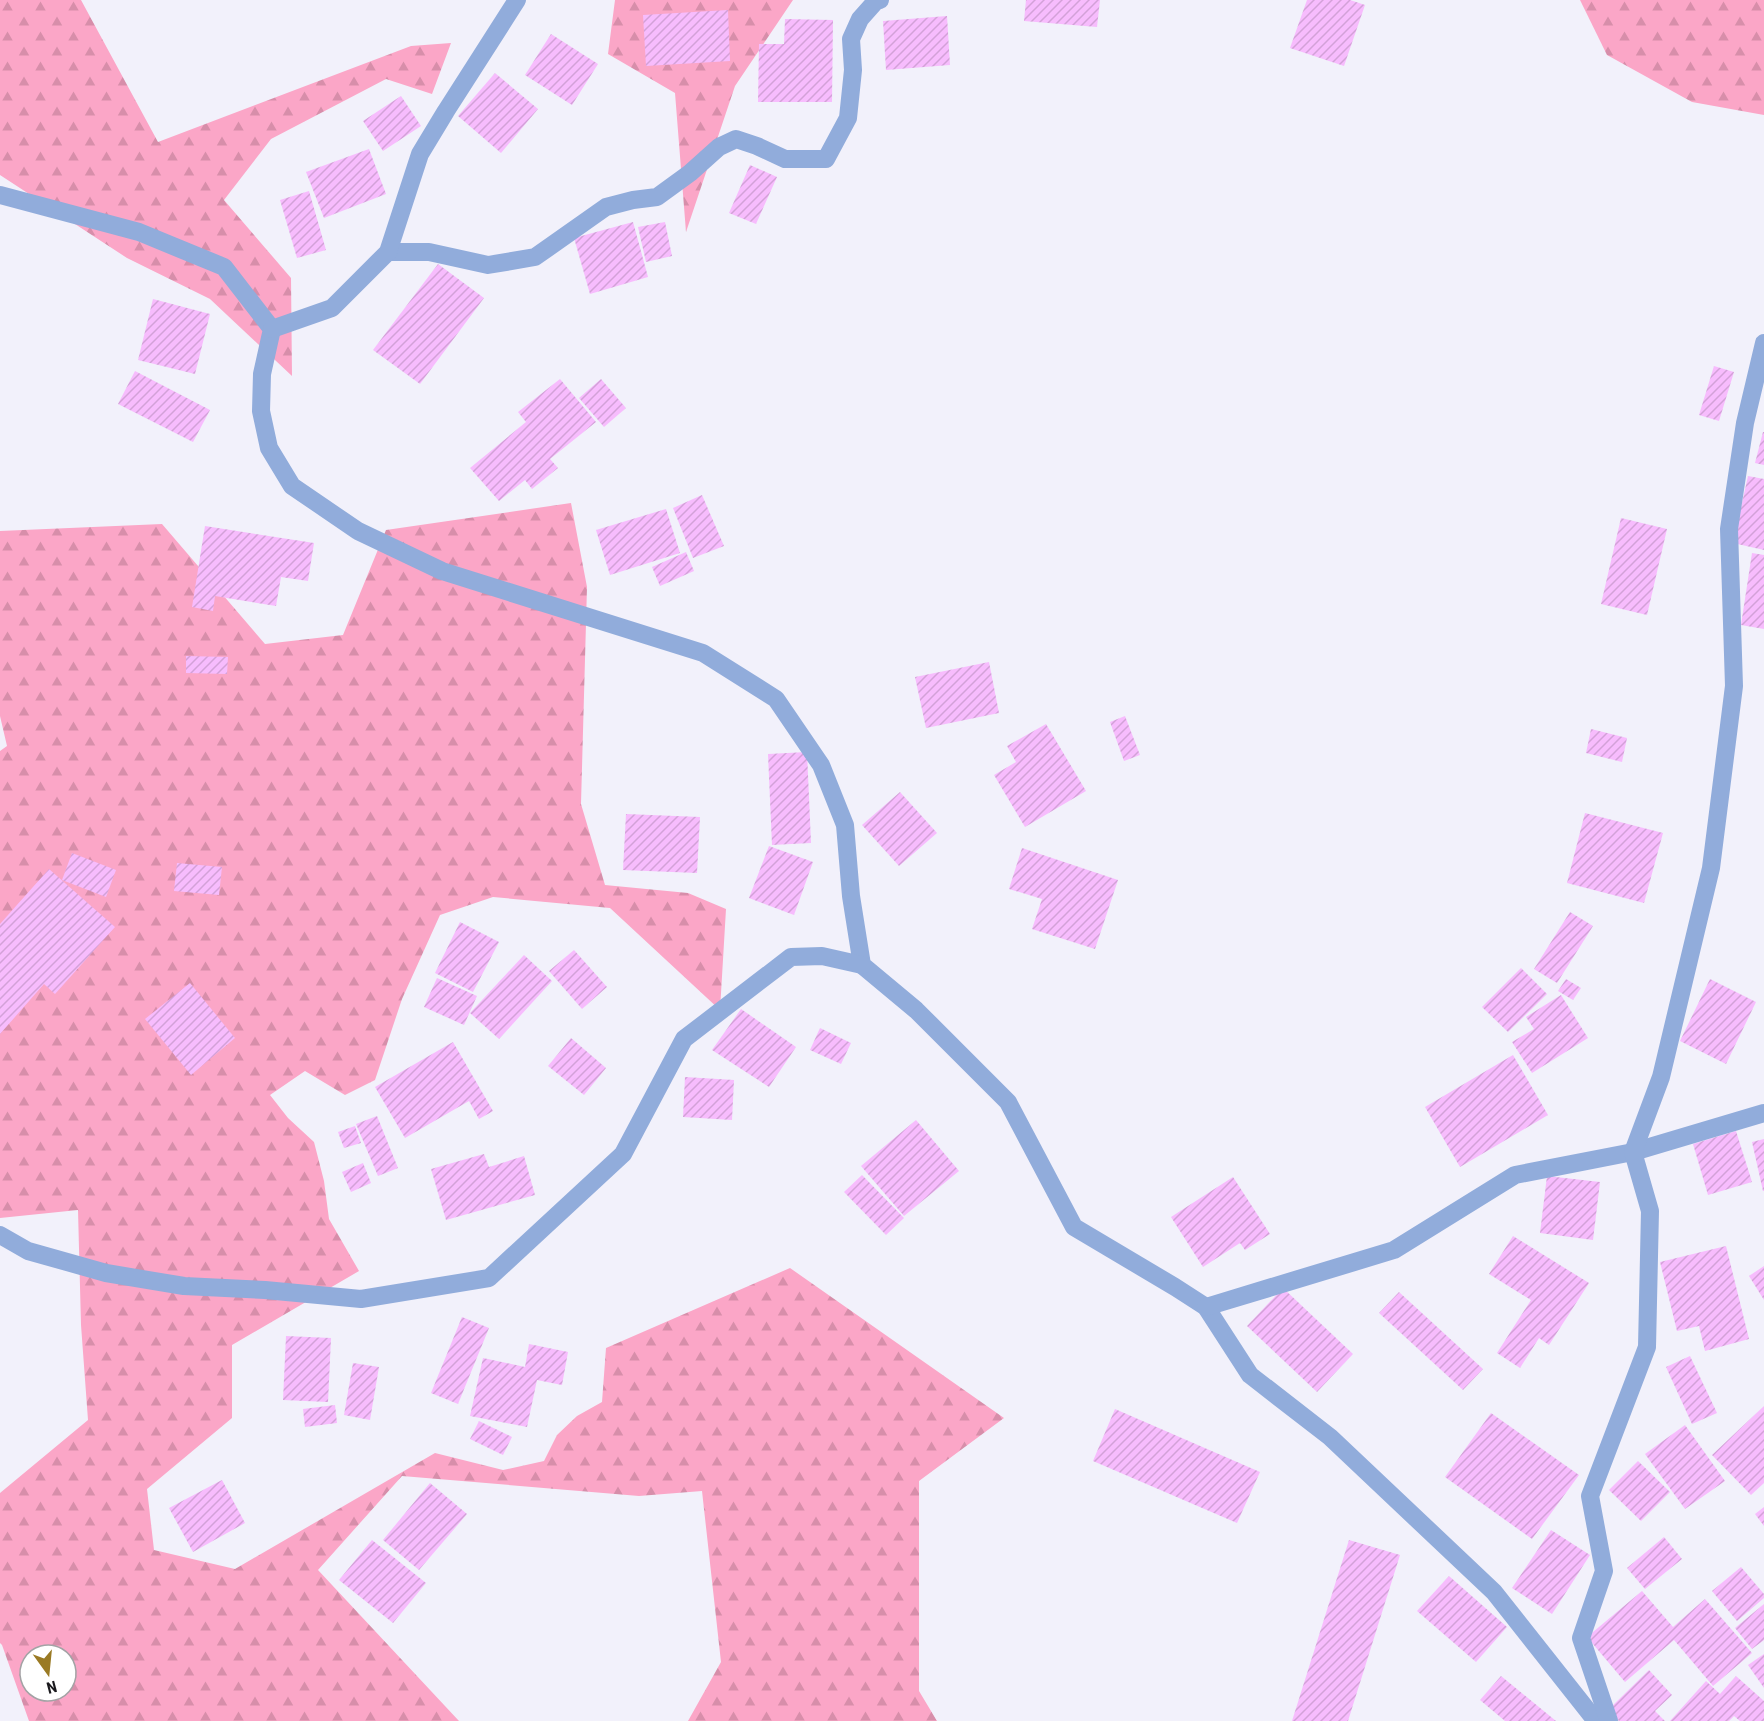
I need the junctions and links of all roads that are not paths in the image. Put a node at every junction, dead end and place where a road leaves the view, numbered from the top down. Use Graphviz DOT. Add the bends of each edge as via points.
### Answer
graph roads {
  1 [pos="517,0"];
  2 [pos="880,0"];
  3 [pos="0,195"];
  4 [pos="388,252"];
  5 [pos="272,329"];
  6 [pos="1764,343"];
  7 [pos="862,964"];
  8 [pos="1764,1113"];
  9 [pos="1633,1152"];
  10 [pos="0,1235"];
  11 [pos="1206,1308"];
  12 [pos="1596,1721"];
  13 [pos="1609,1721"];
  1 -- 4 [label="street" via="420,154"];
  2 -- 4 [label="street" via="860,19 851,39 853,70 848,118 826,159 785,159 736,140 719,147 657,197 606,207 535,257 488,265 429,252"];
  3 -- 5 [label="street" via="138,232 224,267"];
  4 -- 5 [label="street" via="332,308"];
  5 -- 7 [label="street" via="262,374 261,411 269,448 292,486 358,531 442,571 703,653 776,699 821,765 845,825"];
  6 -- 9 [label="street" via="1745,423 1729,529 1734,686 1711,868 1661,1077"];
  7 -- 10 [label="street" via="822,956 791,957 684,1039 623,1154 489,1278 361,1299 184,1286 84,1267 28,1251"];
  7 -- 11 [label="street" via="916,1010 1008,1102 1074,1227"];
  8 -- 9 [label="street"];
  9 -- 11 [label="street" via="1515,1176 1394,1250"];
  9 -- 13 [label="street" via="1650,1211 1647,1347 1590,1496 1604,1571 1581,1638"];
  11 -- 12 [label="street" via="1250,1375 1330,1437 1494,1592"];
}
